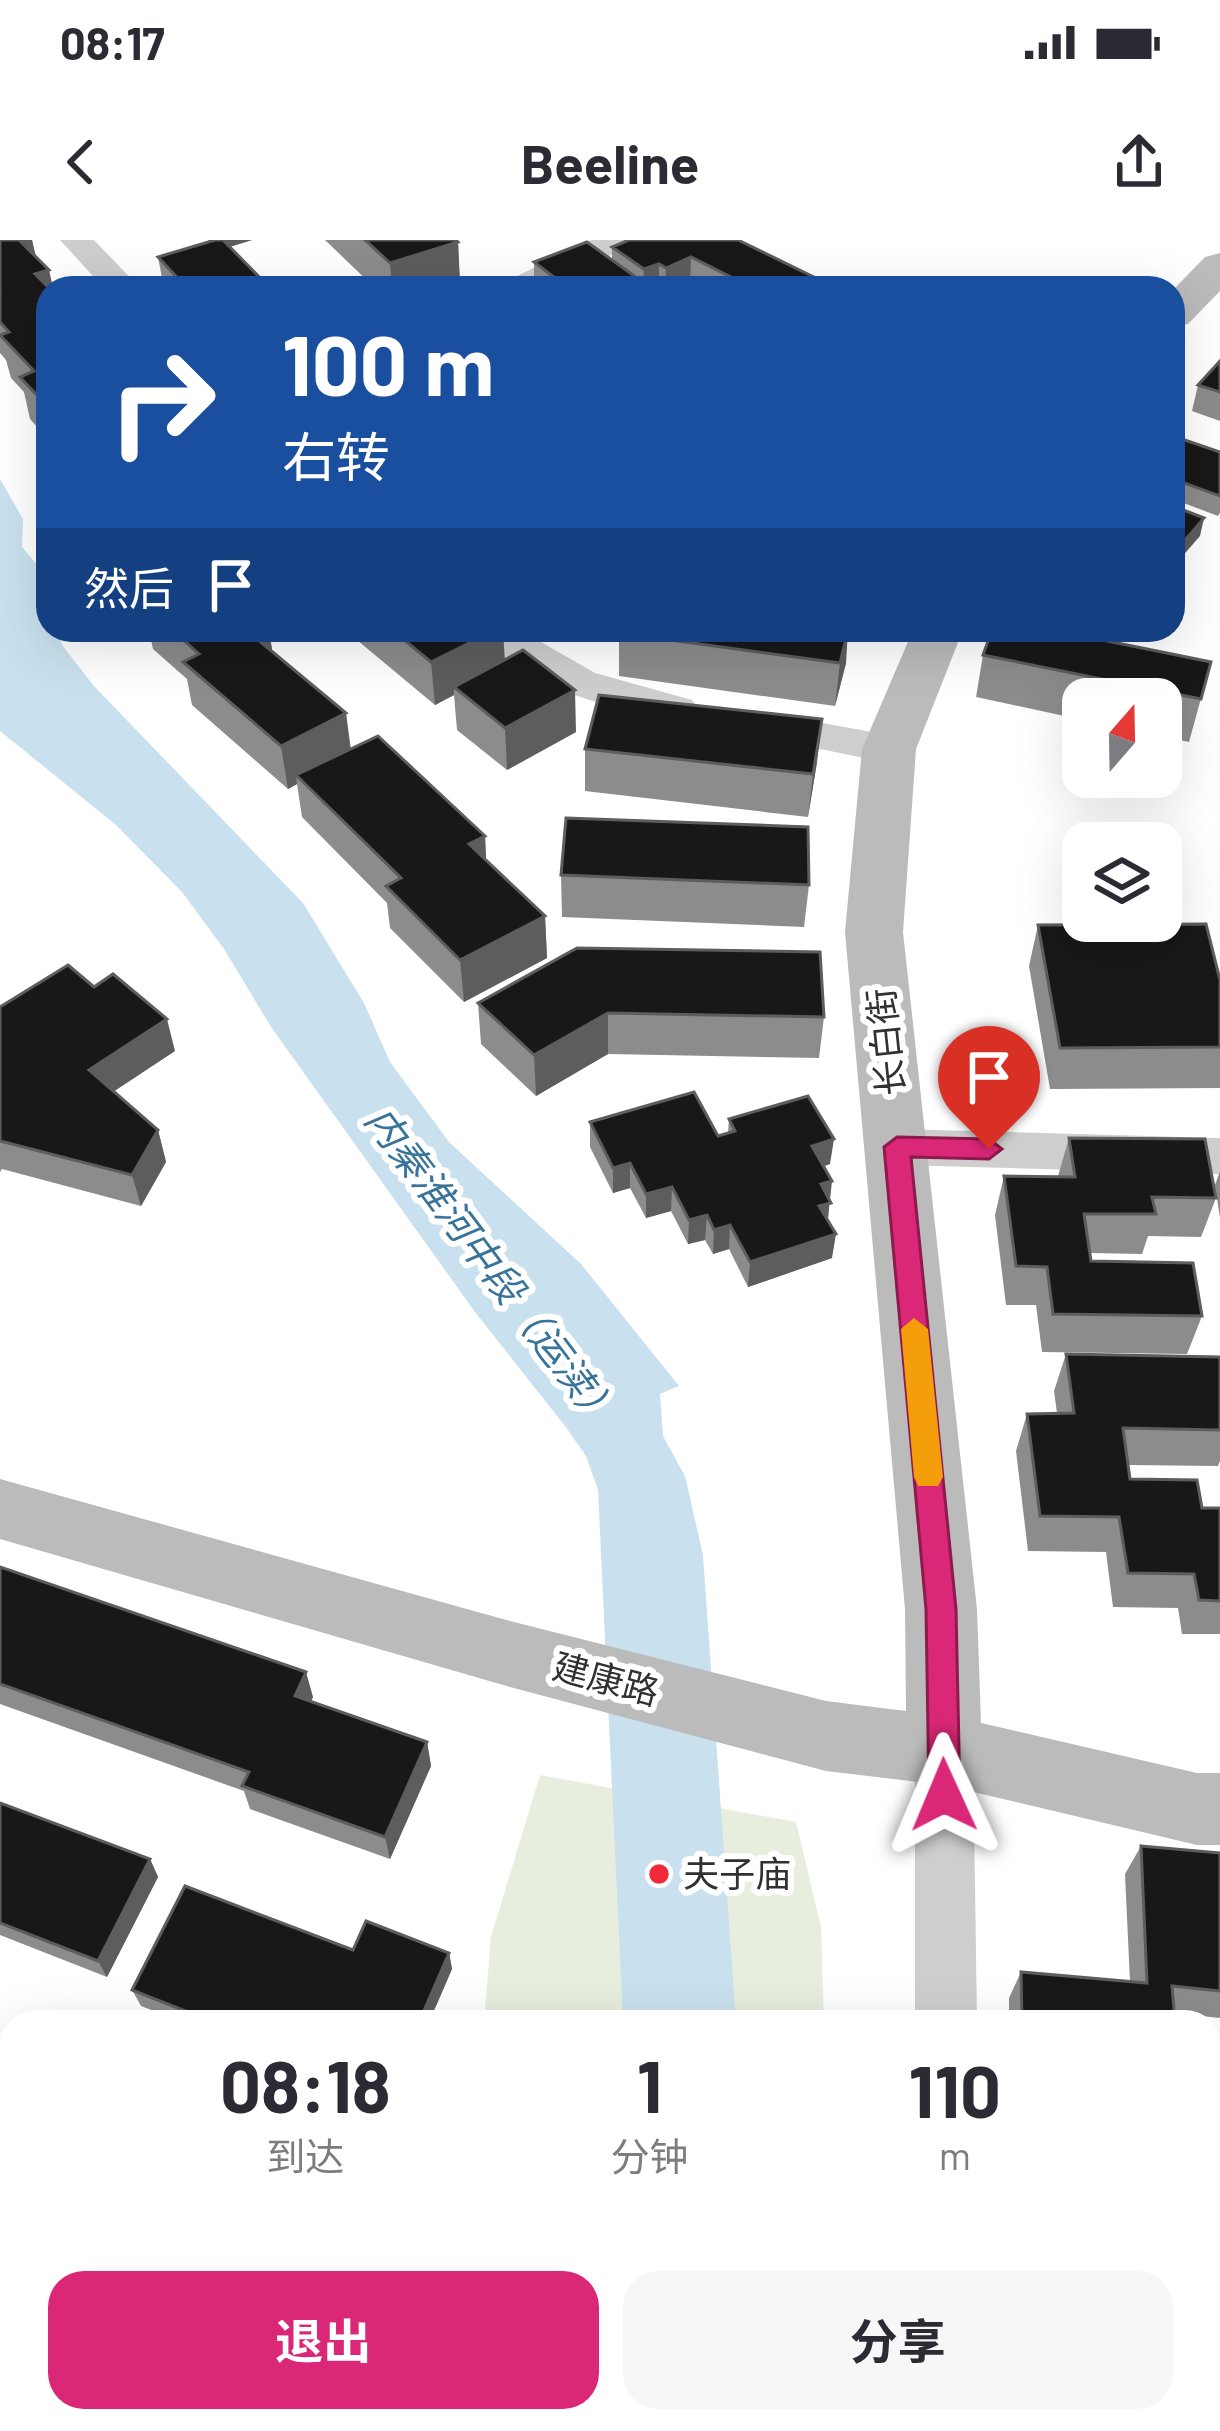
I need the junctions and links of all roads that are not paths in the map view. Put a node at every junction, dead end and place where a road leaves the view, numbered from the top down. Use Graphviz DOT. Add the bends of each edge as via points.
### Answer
graph roads {
  1 [pos="76,240"];
  2 [pos="616,240"];
  3 [pos="1220,266"];
  4 [pos="111,276"];
  5 [pos="543,276"];
  6 [pos="1185,302"];
  7 [pos="509,642"];
  8 [pos="933,642"];
  9 [pos="889,749"];
  10 [pos="897,1147"];
  11 [pos="1220,1156"];
  12 [pos="0,1509"];
  13 [pos="944,1750"];
  14 [pos="1220,1809"];
  15 [pos="946,2010"];
  1 -- 4 [label="street"];
  2 -- 5 [label="street"];
  3 -- 6 [label="street"];
  7 -- 9 [label="street" via="603,694"];
  8 -- 9 [label="street, 长白街"];
  9 -- 10 [label="street, 长白街" via="874,932"];
  10 -- 11 [label="street"];
  10 -- 13 [label="street, 长白街" via="941,1609"];
  12 -- 13 [label="street, 建康路" via="826,1736"];
  13 -- 14 [label="street, 建康路"];
  13 -- 15 [label="street"];
}
